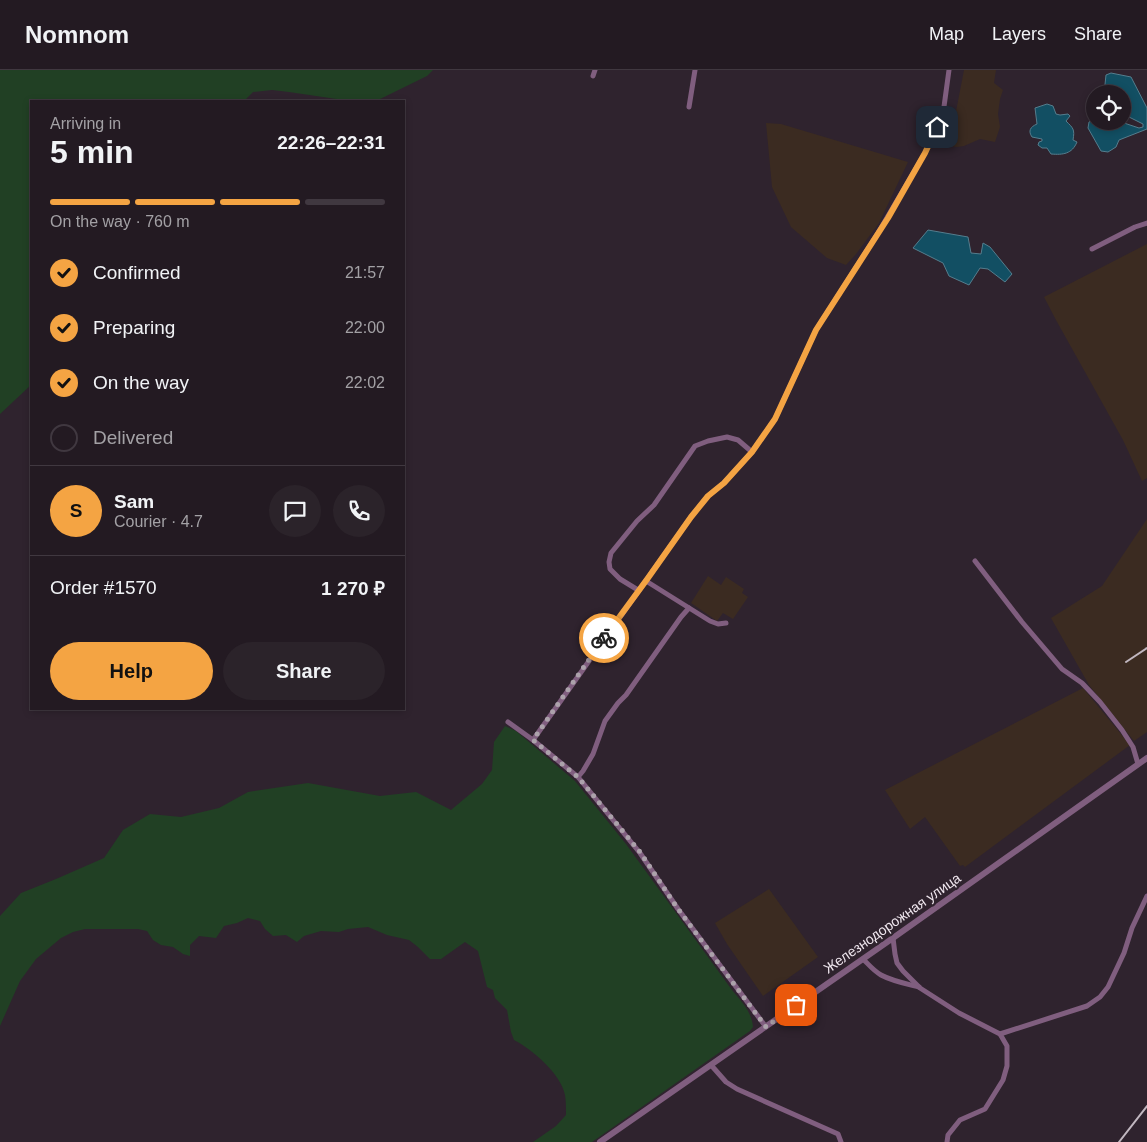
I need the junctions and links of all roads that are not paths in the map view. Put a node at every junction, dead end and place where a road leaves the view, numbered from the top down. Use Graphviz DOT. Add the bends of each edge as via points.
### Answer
graph roads {
  1 [pos="595,70"];
  2 [pos="695,70"];
  3 [pos="949,70"];
  4 [pos="593,76"];
  5 [pos="689,107"];
  6 [pos="1147,223"];
  7 [pos="1092,249"];
  8 [pos="752,452"];
  9 [pos="975,561"];
  10 [pos="646,581"];
  11 [pos="638,590"];
  12 [pos="689,608"];
  13 [pos="726,623"];
  14 [pos="508,722"];
  15 [pos="533,740"];
  16 [pos="1147,758"];
  17 [pos="1138,764"];
  18 [pos="578,777"];
  19 [pos="1147,896"];
  20 [pos="893,938"];
  21 [pos="863,959"];
  22 [pos="903,971"];
  23 [pos="898,981"];
  24 [pos="920,988"];
  25 [pos="766,1027"];
  26 [pos="1000,1034"];
  27 [pos="711,1065"];
  28 [pos="600,1142"];
  29 [pos="841,1142"];
  30 [pos="947,1142"];
  1 -- 4 [label="street"];
  2 -- 5 [label="street"];
  3 -- 8 [label="street" via="943,114 925,153 816,330 775,419"];
  6 -- 7 [label="street"];
  8 -- 10 [label="street" via="708,496"];
  8 -- 11 [label="street" via="738,440 727,437 695,446 654,505 612,553 610,569"];
  9 -- 17 [label="street" via="1062,669 1082,683 1100,702 1133,747"];
  10 -- 11 [label="street"];
  10 -- 12 [label="street"];
  11 -- 15 [label="street"];
  12 -- 13 [label="street" via="710,621"];
  12 -- 18 [label="street" via="605,721 594,754"];
  14 -- 15 [label="street"];
  15 -- 18 [label="street"];
  16 -- 17 [label="street, Железнодорожная улица"];
  17 -- 20 [label="street, Железнодорожная улица"];
  18 -- 25 [label="street" via="640,852"];
  19 -- 26 [label="street" via="1120,962 1100,997 1088,1006"];
  20 -- 21 [label="street, Железнодорожная улица"];
  20 -- 22 [label="street" via="897,963"];
  21 -- 23 [label="street" via="879,974"];
  21 -- 25 [label="street, Железнодорожная улица"];
  22 -- 23 [label="street"];
  22 -- 24 [label="street"];
  23 -- 24 [label="street"];
  24 -- 26 [label="street"];
  25 -- 27 [label="street, Железнодорожная улица"];
  26 -- 30 [label="street" via="1007,1046 1003,1080 985,1109 960,1120 948,1135"];
  27 -- 28 [label="street, Железнодорожная улица"];
  27 -- 29 [label="street" via="737,1089 838,1134"];
}
